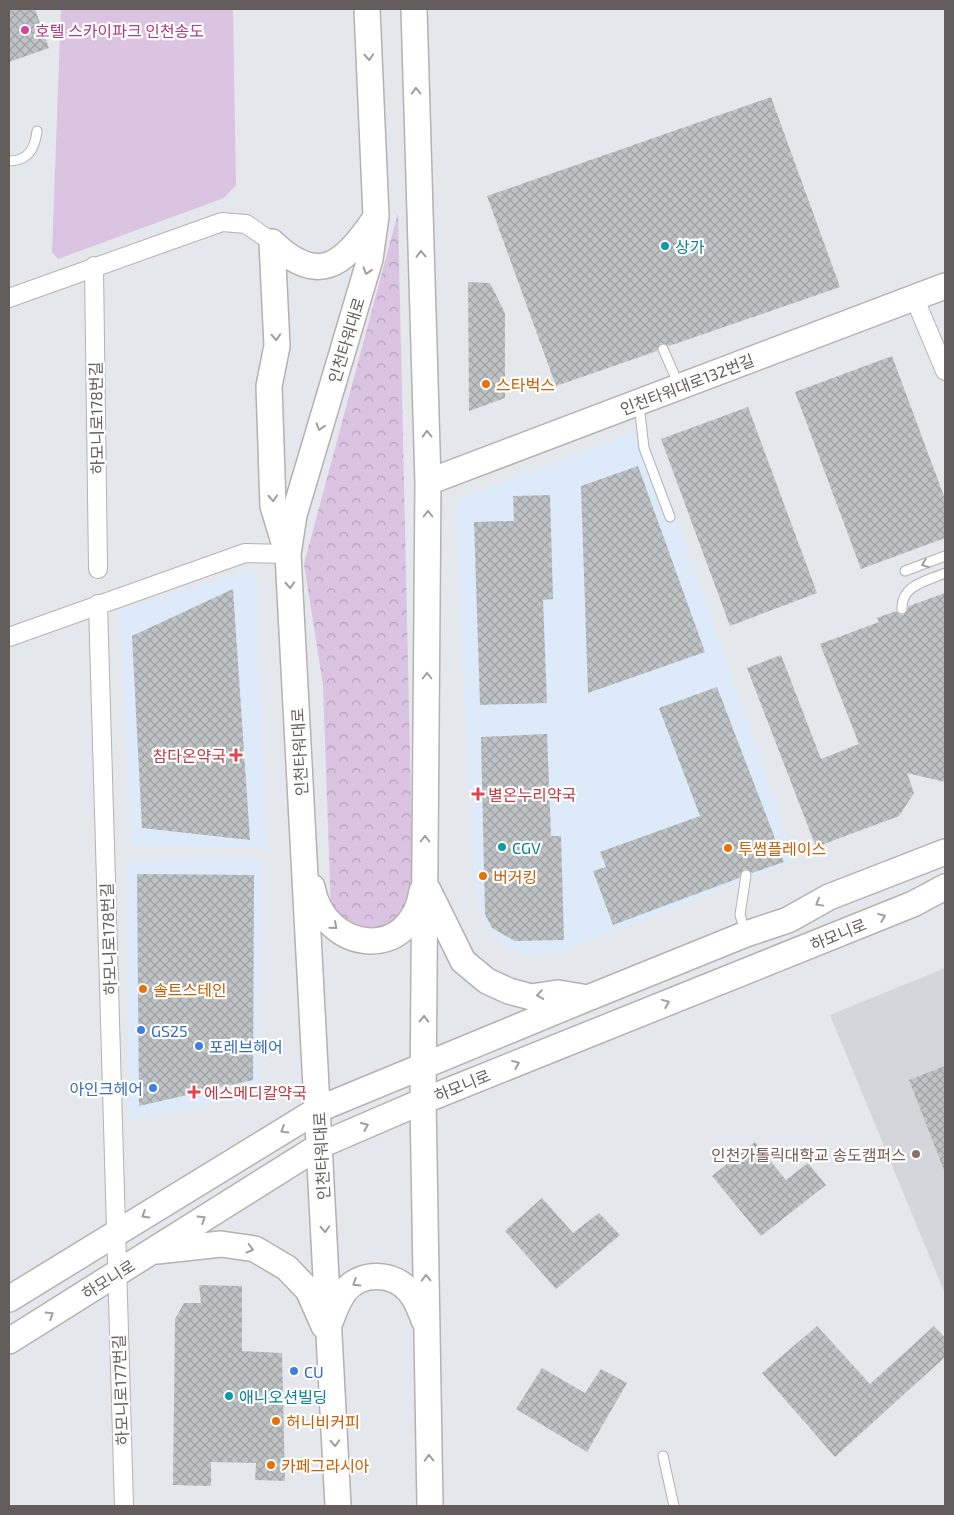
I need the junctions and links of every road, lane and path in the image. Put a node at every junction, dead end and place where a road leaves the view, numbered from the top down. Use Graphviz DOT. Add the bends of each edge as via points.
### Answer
graph roads {
  1 [pos="367,9"];
  2 [pos="414,9"];
  3 [pos="38,131"];
  4 [pos="9,161"];
  5 [pos="376,216"];
  6 [pos="272,242"];
  7 [pos="303,264"];
  8 [pos="94,266"];
  9 [pos="945,286"];
  10 [pos="274,288"];
  11 [pos="914,297"];
  12 [pos="9,298"];
  13 [pos="663,348"];
  14 [pos="945,371"];
  15 [pos="680,388"];
  16 [pos="639,403"];
  17 [pos="428,482"];
  18 [pos="670,517"];
  19 [pos="288,554"];
  20 [pos="945,556"];
  21 [pos="98,569"];
  22 [pos="905,571"];
  23 [pos="945,574"];
  24 [pos="98,604"];
  25 [pos="902,609"];
  26 [pos="9,637"];
  27 [pos="305,850"];
  28 [pos="945,852"];
  29 [pos="746,876"];
  30 [pos="426,877"];
  31 [pos="945,886"];
  32 [pos="746,934"];
  33 [pos="588,998"];
  34 [pos="424,1067"];
  35 [pos="423,1101"];
  36 [pos="319,1109"];
  37 [pos="320,1145"];
  38 [pos="116,1232"];
  39 [pos="150,1252"];
  40 [pos="117,1273"];
  41 [pos="9,1299"];
  42 [pos="427,1329"];
  43 [pos="330,1332"];
  44 [pos="9,1342"];
  45 [pos="663,1456"];
  46 [pos="124,1506"];
  47 [pos="338,1506"];
  48 [pos="430,1506"];
  49 [pos="674,1506"];
  1 -- 5 [label="main road, 인천타워대로, one-way"];
  17 -- 2 [label="main road, one-way"];
  3 -- 4 [label="lane" via="34,146 26,157"];
  5 -- 7 [label="main road" via="358,244 341,260 324,267"];
  5 -- 19 [label="main road, 인천타워대로, one-way" via="370,259 294,515"];
  6 -- 7 [label="main road" via="289,258"];
  6 -- 8 [label="street" via="246,224 222,222"];
  6 -- 10 [label="main road"];
  7 -- 10 [label="main road" via="284,270"];
  8 -- 12 [label="street"];
  8 -- 21 [label="street, 하모니로178번길"];
  9 -- 11 [label="main road, 인천타워대로132번길"];
  10 -- 19 [label="main road, one-way" via="277,346 270,386 273,506"];
  11 -- 14 [label="street"];
  11 -- 15 [label="main road, 인천타워대로132번길"];
  13 -- 15 [label="lane"];
  15 -- 16 [label="main road, 인천타워대로132번길"];
  16 -- 17 [label="main road, 인천타워대로132번길"];
  16 -- 18 [label="lane" via="644,448"];
  30 -- 17 [label="main road, one-way"];
  19 -- 24 [label="street" via="245,552"];
  19 -- 27 [label="main road, 인천타워대로, one-way"];
  20 -- 22 [label="lane, one-way"];
  23 -- 25 [label="lane" via="911,587 902,601"];
  24 -- 26 [label="street"];
  24 -- 38 [label="street, 하모니로178번길"];
  27 -- 30 [label="main road, one-way" via="313,892 325,917 335,929 367,942 381,941 394,935 407,923"];
  27 -- 36 [label="main road, 인천타워대로"];
  28 -- 32 [label="main road, 하모니로, one-way" via="830,897 788,920"];
  29 -- 32 [label="lane" via="740,915"];
  33 -- 30 [label="main road, one-way" via="558,992 531,997 487,981 463,961"];
  34 -- 30 [label="main road, one-way"];
  35 -- 31 [label="main road, 하모니로, one-way" via="913,904"];
  32 -- 33 [label="main road, 하모니로"];
  33 -- 34 [label="main road, 하모니로"];
  34 -- 35 [label="main road"];
  34 -- 36 [label="main road, 하모니로"];
  37 -- 35 [label="main road, 하모니로, one-way"];
  42 -- 35 [label="main road, one-way"];
  36 -- 37 [label="main road, 인천타워대로"];
  36 -- 38 [label="main road, 하모니로, one-way"];
  39 -- 37 [label="main road, 하모니로, one-way"];
  37 -- 43 [label="main road, 인천타워대로, one-way"];
  38 -- 40 [label="street, 하모니로178번길"];
  38 -- 41 [label="main road, 하모니로"];
  39 -- 40 [label="main road, 하모니로"];
  39 -- 43 [label="main road, one-way" via="221,1244 255,1249 286,1268 308,1290"];
  44 -- 40 [label="main road, 하모니로, one-way"];
  40 -- 46 [label="street, 하모니로177번길"];
  42 -- 43 [label="main road, one-way" via="410,1292 396,1281 378,1276 352,1284 339,1301"];
  48 -- 42 [label="main road, one-way"];
  43 -- 47 [label="main road, 인천타워대로, one-way"];
  45 -- 49 [label="lane"];
}
